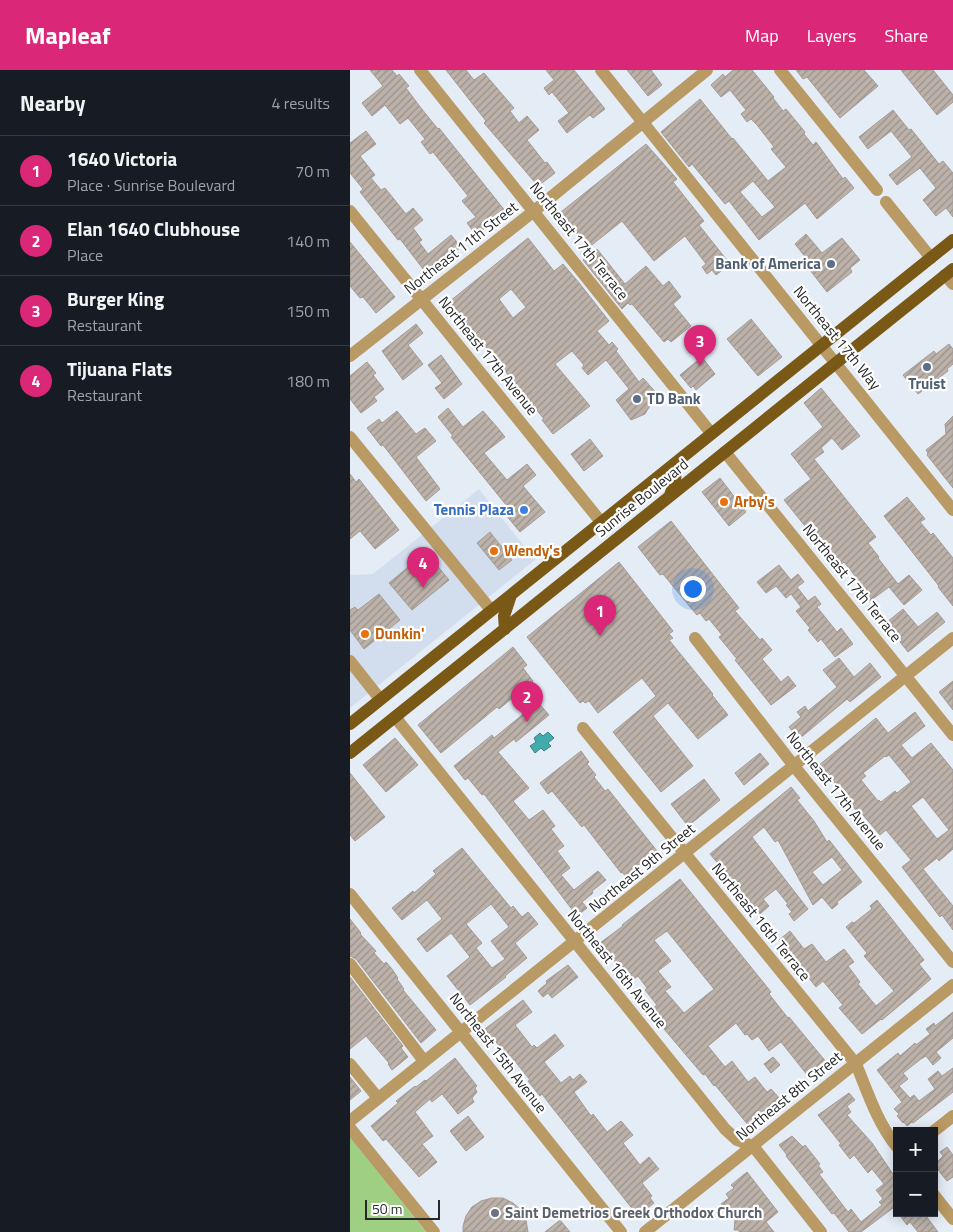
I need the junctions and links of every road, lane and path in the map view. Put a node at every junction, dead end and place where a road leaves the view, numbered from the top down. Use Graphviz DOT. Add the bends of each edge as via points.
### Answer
graph roads {
  1 [pos="420,70"];
  2 [pos="601,70"];
  3 [pos="708,70"];
  4 [pos="780,70"];
  5 [pos="643,122"];
  6 [pos="877,190"];
  7 [pos="886,202"];
  8 [pos="350,211"];
  9 [pos="534,211"];
  10 [pos="953,240"];
  11 [pos="931,258"];
  12 [pos="950,276"];
  13 [pos="421,300"];
  14 [pos="822,345"];
  15 [pos="350,356"];
  16 [pos="836,363"];
  17 [pos="711,433"];
  18 [pos="350,437"];
  19 [pos="725,452"];
  20 [pos="674,464"];
  21 [pos="669,497"];
  22 [pos="953,510"];
  23 [pos="600,522"];
  24 [pos="511,595"];
  25 [pos="491,610"];
  26 [pos="505,629"];
  27 [pos="694,638"];
  28 [pos="953,638"];
  29 [pos="350,661"];
  30 [pos="906,676"];
  31 [pos="380,699"];
  32 [pos="395,717"];
  33 [pos="350,724"];
  34 [pos="583,728"];
  35 [pos="953,735"];
  36 [pos="350,753"];
  37 [pos="794,766"];
  38 [pos="684,854"];
  39 [pos="350,894"];
  40 [pos="574,943"];
  41 [pos="953,962"];
  42 [pos="350,964"];
  43 [pos="953,985"];
  44 [pos="460,1031"];
  45 [pos="424,1061"];
  46 [pos="350,1064"];
  47 [pos="856,1064"];
  48 [pos="378,1098"];
  49 [pos="953,1116"];
  50 [pos="350,1122"];
  51 [pos="350,1128"];
  52 [pos="938,1128"];
  53 [pos="893,1142"];
  54 [pos="753,1146"];
  55 [pos="938,1200"];
  56 [pos="953,1219"];
  57 [pos="434,1232"];
  58 [pos="620,1232"];
  59 [pos="645,1232"];
  60 [pos="821,1232"];
  1 -- 9 [label="street, Northeast 17th Terrace"];
  2 -- 5 [label="street, Northeast 17th Way"];
  3 -- 5 [label="street, Northeast 11th Street"];
  4 -- 6 [label="street"];
  5 -- 9 [label="street, Northeast 11th Street"];
  5 -- 14 [label="street, Northeast 17th Way"];
  7 -- 11 [label="street"];
  8 -- 13 [label="street, Northeast 17th Avenue"];
  9 -- 13 [label="street, Northeast 11th Street"];
  9 -- 17 [label="street, Northeast 17th Terrace"];
  10 -- 11 [label="main road, Sunrise Boulevard"];
  11 -- 14 [label="main road, Sunrise Boulevard"];
  12 -- 16 [label="main road, Sunrise Boulevard"];
  13 -- 15 [label="street, Northeast 11th Street"];
  13 -- 23 [label="street, Northeast 17th Avenue"];
  14 -- 16 [label="street, Northeast 17th Way"];
  14 -- 17 [label="main road, Sunrise Boulevard"];
  16 -- 19 [label="main road, Sunrise Boulevard"];
  16 -- 22 [label="street, Northeast 17th Way"];
  17 -- 20 [label="main road, Sunrise Boulevard"];
  18 -- 25 [label="street"];
  19 -- 21 [label="main road, Sunrise Boulevard"];
  19 -- 30 [label="street, Northeast 17th Terrace"];
  20 -- 21 [label="main road" via="676,479"];
  20 -- 23 [label="main road, Sunrise Boulevard"];
  21 -- 26 [label="main road, Sunrise Boulevard"];
  23 -- 24 [label="main road, Sunrise Boulevard"];
  24 -- 25 [label="main road, Sunrise Boulevard"];
  24 -- 26 [label="main road" via="504,616"];
  25 -- 31 [label="main road, Sunrise Boulevard"];
  26 -- 32 [label="main road, Sunrise Boulevard"];
  27 -- 37 [label="street, Northeast 17th Avenue"];
  28 -- 30 [label="street, Northeast 9th Street"];
  29 -- 31 [label="street"];
  30 -- 35 [label="street, Northeast 17th Terrace"];
  30 -- 37 [label="street, Northeast 9th Street"];
  31 -- 33 [label="main road, Sunrise Boulevard"];
  32 -- 36 [label="main road, Sunrise Boulevard"];
  32 -- 40 [label="street, Northeast 16th Avenue"];
  34 -- 38 [label="street, Northeast 16th Terrace"];
  37 -- 38 [label="street, Northeast 9th Street"];
  37 -- 41 [label="street, Northeast 17th Avenue"];
  38 -- 40 [label="street, Northeast 9th Street"];
  38 -- 47 [label="street, Northeast 16th Terrace"];
  39 -- 44 [label="street, Northeast 15th Avenue"];
  40 -- 44 [label="street, Northeast 9th Street"];
  40 -- 54 [label="street, Northeast 16th Avenue" via="725,1129 737,1140"];
  42 -- 45 [label="street"];
  43 -- 47 [label="street, Northeast 8th Street"];
  44 -- 45 [label="street, Northeast 9th Street"];
  44 -- 58 [label="street, Northeast 15th Avenue"];
  45 -- 48 [label="street, Northeast 9th Street"];
  46 -- 48 [label="street"];
  47 -- 53 [label="street, Northeast 16th Terrace" via="873,1108"];
  47 -- 54 [label="street, Northeast 8th Street"];
  48 -- 50 [label="street, Northeast 9th Street"];
  49 -- 52 [label="street"];
  51 -- 57 [label="street"];
  54 -- 59 [label="street, Northeast 8th Street"];
  54 -- 60 [label="street, Northeast 16th Avenue"];
  55 -- 56 [label="street"];
}
